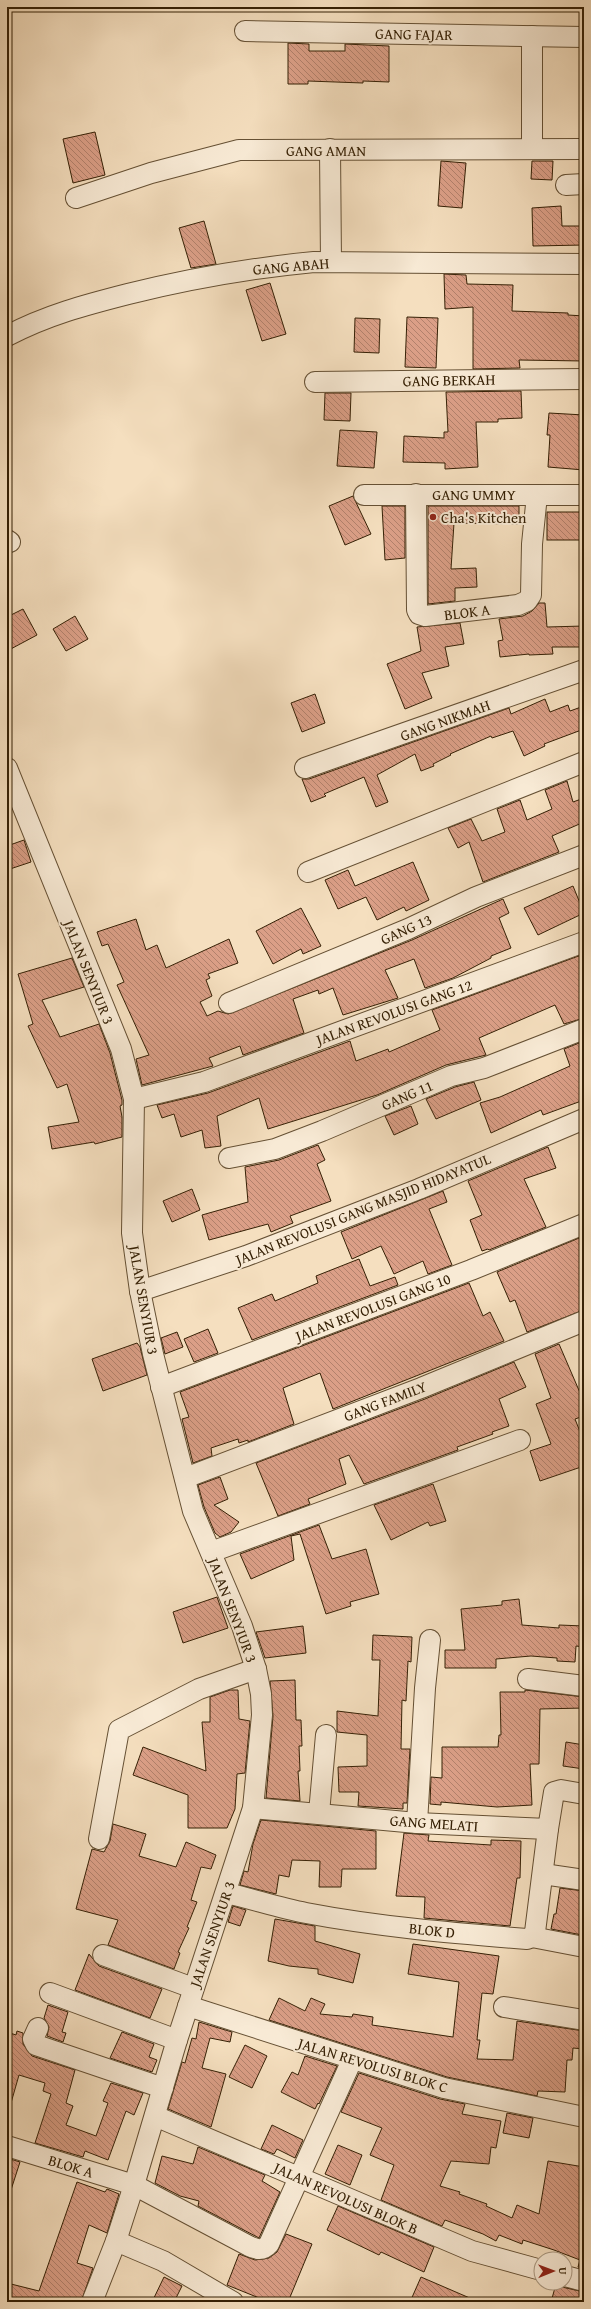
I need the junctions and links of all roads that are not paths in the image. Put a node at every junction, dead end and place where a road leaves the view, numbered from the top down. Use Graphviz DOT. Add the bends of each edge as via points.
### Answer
graph roads {
  1 [pos="245,31"];
  2 [pos="532,36"];
  3 [pos="584,37"];
  4 [pos="584,149"];
  5 [pos="330,150"];
  6 [pos="532,150"];
  7 [pos="76,198"];
  8 [pos="331,262"];
  9 [pos="584,264"];
  10 [pos="7,336"];
  11 [pos="584,379"];
  12 [pos="315,382"];
  13 [pos="416,494"];
  14 [pos="364,495"];
  15 [pos="537,495"];
  16 [pos="584,495"];
  17 [pos="584,670"];
  18 [pos="584,762"];
  19 [pos="7,768"];
  20 [pos="306,768"];
  21 [pos="584,855"];
  22 [pos="308,872"];
  23 [pos="584,942"];
  24 [pos="229,1003"];
  25 [pos="584,1029"];
  26 [pos="134,1099"];
  27 [pos="584,1119"];
  28 [pos="229,1158"];
  29 [pos="584,1224"];
  30 [pos="140,1290"];
  31 [pos="584,1321"];
  32 [pos="161,1387"];
  33 [pos="520,1440"];
  34 [pos="185,1478"];
  35 [pos="211,1552"];
  36 [pos="430,1640"];
  37 [pos="256,1669"];
  38 [pos="528,1679"];
  39 [pos="584,1686"];
  40 [pos="326,1735"];
  41 [pos="584,1794"];
  42 [pos="253,1808"];
  43 [pos="319,1813"];
  44 [pos="417,1823"];
  45 [pos="548,1829"];
  46 [pos="99,1839"];
  47 [pos="543,1874"];
  48 [pos="584,1880"];
  49 [pos="226,1893"];
  50 [pos="532,1937"];
  51 [pos="584,1947"];
  52 [pos="103,1955"];
  53 [pos="50,1993"];
  54 [pos="191,1997"];
  55 [pos="504,2007"];
  56 [pos="584,2020"];
  57 [pos="38,2028"];
  58 [pos="177,2040"];
  59 [pos="352,2060"];
  60 [pos="163,2088"];
  61 [pos="155,2116"];
  62 [pos="584,2117"];
  63 [pos="7,2146"];
  64 [pos="298,2176"];
  65 [pos="134,2186"];
  66 [pos="116,2241"];
  67 [pos="533,2268"];
  68 [pos="573,2278"];
  69 [pos="584,2281"];
  70 [pos="92,2302"];
  71 [pos="233,2302"];
  1 -- 2 [label="street, GANG FAJAR"];
  2 -- 3 [label="street, GANG FAJAR"];
  2 -- 6 [label="street"];
  4 -- 6 [label="street, GANG AMAN"];
  5 -- 6 [label="street, GANG AMAN"];
  5 -- 7 [label="street, GANG AMAN" via="239,150"];
  5 -- 8 [label="street"];
  8 -- 9 [label="street, GANG ABAH"];
  8 -- 10 [label="street, GANG ABAH" via="274,266 158,286 49,316"];
  11 -- 12 [label="street, GANG BERKAH"];
  13 -- 14 [label="street, GANG UMMY"];
  13 -- 15 [label="street, GANG UMMY"];
  13 -- 15 [label="street, BLOK A" via="417,610 425,616 518,605 526,601 531,595 532,587 532,544"];
  15 -- 16 [label="street, GANG UMMY"];
  17 -- 20 [label="street, GANG NIKMAH"];
  18 -- 22 [label="street"];
  19 -- 26 [label="street, JALAN SENYIUR 3" via="121,1049"];
  21 -- 24 [label="street, GANG 13" via="476,897 408,929"];
  23 -- 26 [label="street, JALAN REVOLUSI GANG 12" via="204,1082"];
  25 -- 28 [label="street, GANG 11" via="484,1068 451,1076 275,1149"];
  26 -- 30 [label="street, JALAN SENYIUR 3" via="132,1233"];
  27 -- 30 [label="street, JALAN REVOLUSI GANG MASJID HIDAYATUL" via="419,1189 261,1250"];
  29 -- 32 [label="street, JALAN REVOLUSI GANG 10" via="471,1270"];
  30 -- 32 [label="street, JALAN SENYIUR 3"];
  31 -- 34 [label="street, GANG FAMILY" via="421,1388"];
  32 -- 34 [label="street, JALAN SENYIUR 3"];
  33 -- 35 [label="street"];
  34 -- 35 [label="street, JALAN SENYIUR 3" via="194,1511"];
  35 -- 37 [label="street, JALAN SENYIUR 3" via="242,1626"];
  36 -- 44 [label="street"];
  37 -- 42 [label="street, JALAN SENYIUR 3" via="262,1694 262,1715"];
  37 -- 46 [label="street" via="200,1689 119,1730"];
  38 -- 39 [label="street"];
  40 -- 43 [label="street"];
  41 -- 45 [label="street" via="561,1790 554,1792"];
  42 -- 43 [label="street, GANG MELATI"];
  42 -- 49 [label="street, JALAN SENYIUR 3"];
  43 -- 44 [label="street, GANG MELATI"];
  44 -- 45 [label="street, GANG MELATI"];
  45 -- 47 [label="street"];
  47 -- 48 [label="street"];
  47 -- 50 [label="street" via="535,1932"];
  49 -- 50 [label="street, BLOK D" via="336,1919 414,1929 527,1939"];
  49 -- 54 [label="street, JALAN SENYIUR 3"];
  50 -- 51 [label="street, BLOK D"];
  52 -- 54 [label="street, JALAN REVOLUSI BLOK C"];
  53 -- 58 [label="street"];
  54 -- 58 [label="street, JALAN SENYIUR 3"];
  54 -- 59 [label="street, JALAN REVOLUSI BLOK C"];
  55 -- 56 [label="street"];
  57 -- 60 [label="street" via="33,2039 36,2046"];
  58 -- 60 [label="street, JALAN SENYIUR 3"];
  59 -- 62 [label="street, JALAN REVOLUSI BLOK C" via="444,2088"];
  59 -- 64 [label="street"];
  60 -- 61 [label="street, JALAN SENYIUR 3"];
  61 -- 64 [label="street, JALAN REVOLUSI BLOK B"];
  61 -- 65 [label="street, JALAN SENYIUR 3"];
  63 -- 65 [label="street, BLOK A"];
  64 -- 65 [label="street, BLOK A" via="269,2244 260,2250"];
  64 -- 67 [label="street, JALAN REVOLUSI BLOK B" via="472,2251"];
  65 -- 66 [label="street, JALAN SENYIUR 3"];
  66 -- 70 [label="street, JALAN SENYIUR 3"];
  66 -- 71 [label="street" via="163,2262"];
  68 -- 69 [label="street"];
}
